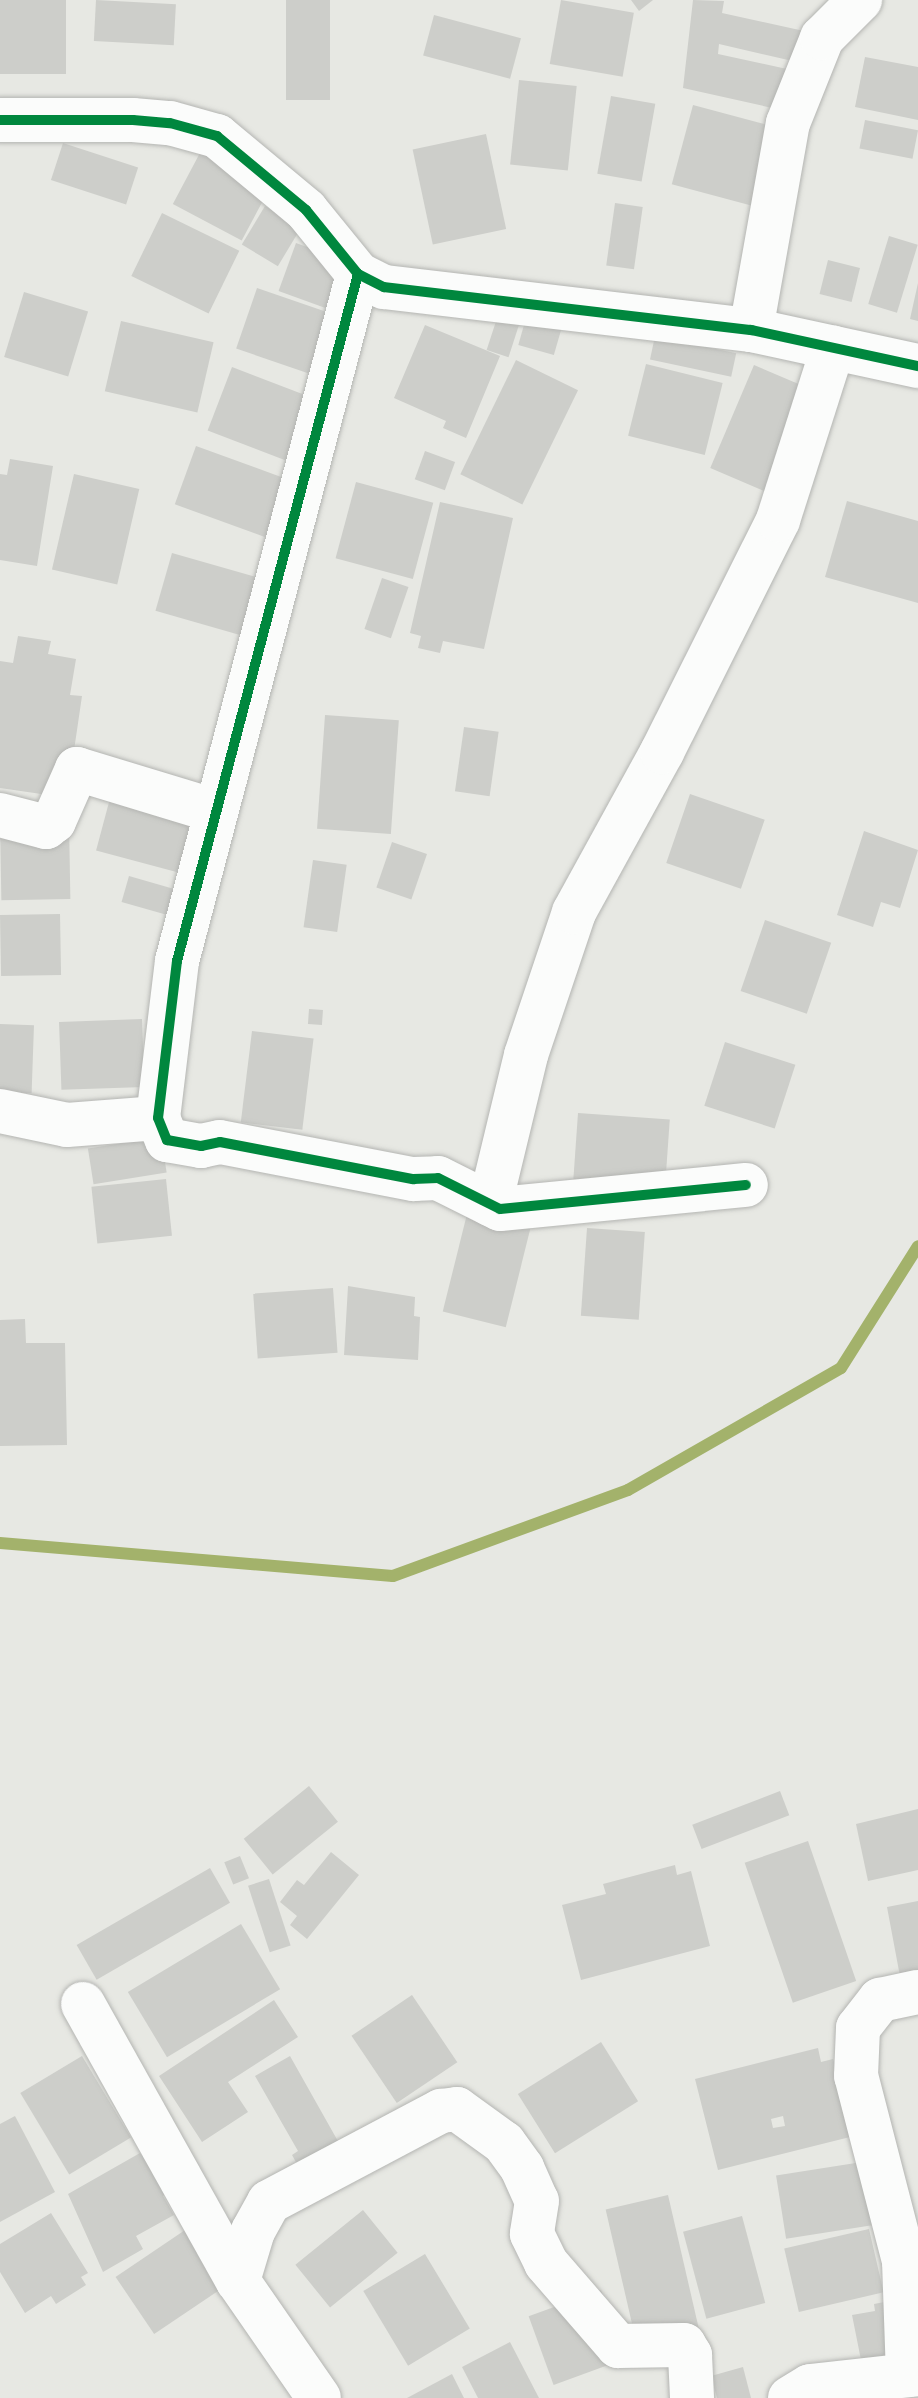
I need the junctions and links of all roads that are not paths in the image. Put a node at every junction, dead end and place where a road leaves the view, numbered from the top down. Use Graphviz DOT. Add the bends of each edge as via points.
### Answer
graph roads {
  1 [pos="860,0"];
  2 [pos="0,120"];
  3 [pos="358,274"];
  4 [pos="751,330"];
  5 [pos="833,348"];
  6 [pos="918,366"];
  7 [pos="212,810"];
  8 [pos="0,815"];
  9 [pos="0,1111"];
  10 [pos="158,1118"];
  11 [pos="746,1185"];
  12 [pos="490,1204"];
  13 [pos="918,1992"];
  14 [pos="83,2004"];
  15 [pos="238,2281"];
  16 [pos="913,2374"];
  17 [pos="319,2398"];
  18 [pos="692,2398"];
  19 [pos="790,2398"];
  1 -- 4 [label="street" via="822,38 788,123"];
  2 -- 3 [label="street" via="133,120 217,136 306,210"];
  3 -- 4 [label="street" via="384,287"];
  3 -- 7 [label="street"];
  4 -- 5 [label="street"];
  5 -- 6 [label="street"];
  5 -- 12 [label="street" via="778,520 662,752 574,912 526,1055"];
  7 -- 8 [label="street" via="77,769 54,821 46,827"];
  7 -- 10 [label="street" via="177,961"];
  9 -- 10 [label="street" via="67,1125"];
  10 -- 12 [label="street" via="167,1140 201,1146 220,1142 413,1179 438,1178"];
  11 -- 12 [label="street" via="500,1209"];
  13 -- 16 [label="street" via="880,2000 858,2028 856,2076 904,2261"];
  14 -- 15 [label="street"];
  15 -- 17 [label="street"];
  15 -- 18 [label="street" via="253,2231 269,2202 441,2111 457,2109 504,2143 522,2168 537,2201 532,2234 546,2263 618,2346 684,2345 690,2355"];
  16 -- 19 [label="street" via="810,2386"];
}
